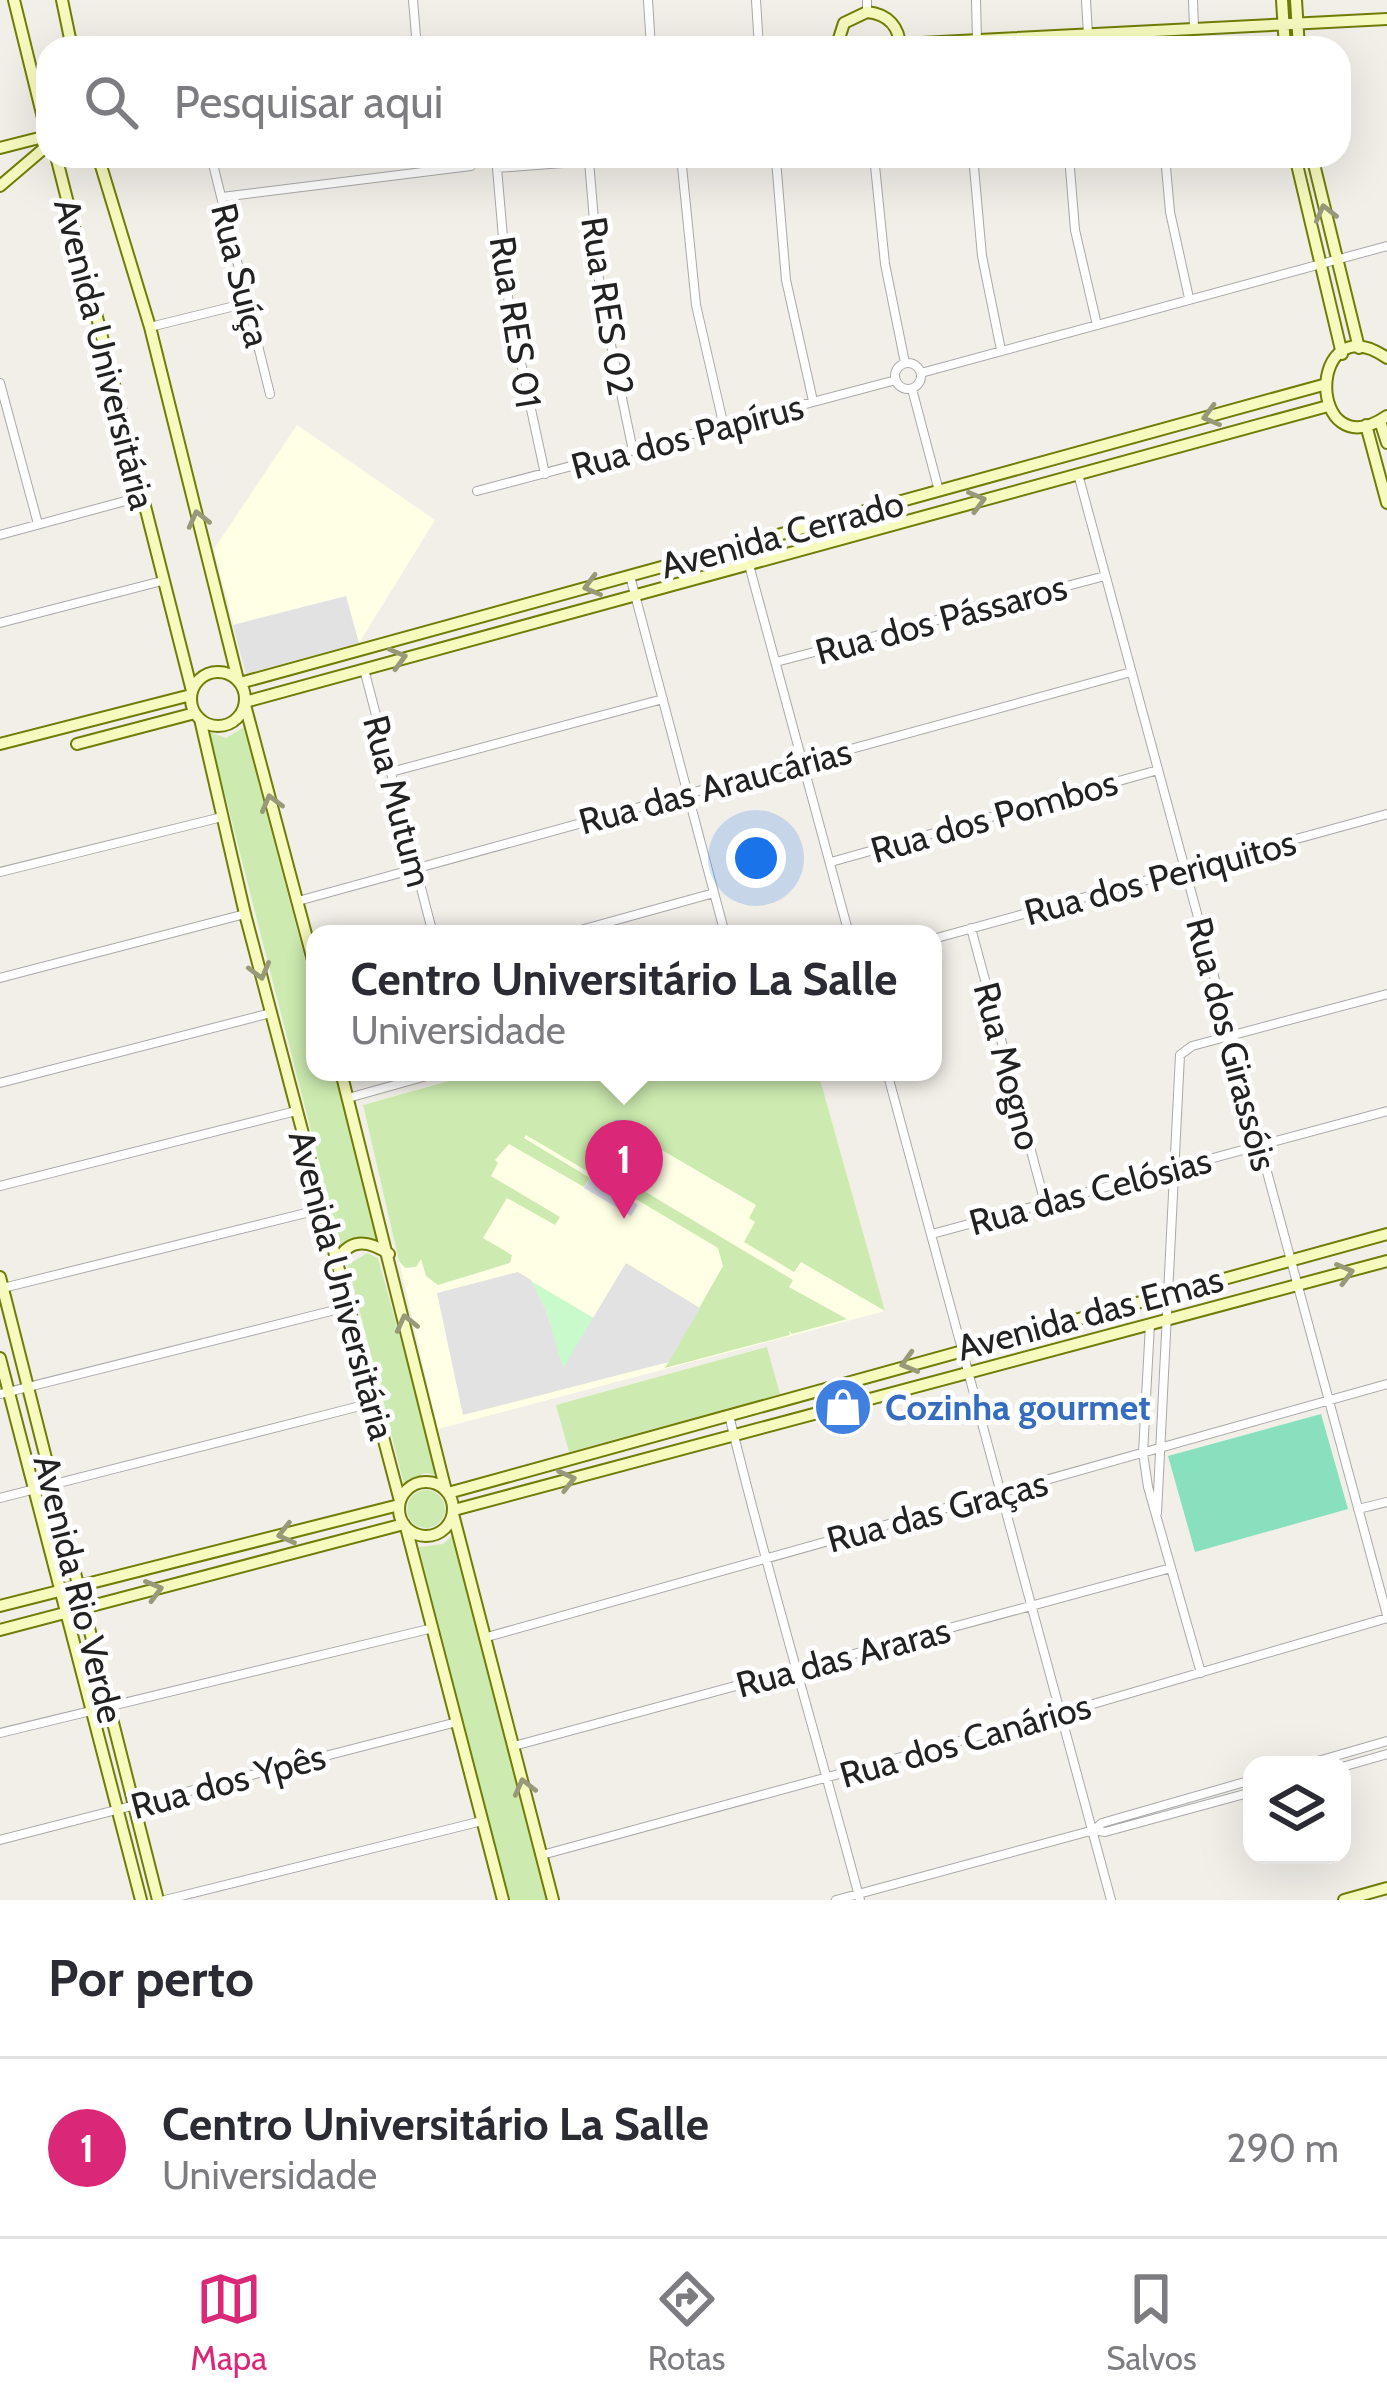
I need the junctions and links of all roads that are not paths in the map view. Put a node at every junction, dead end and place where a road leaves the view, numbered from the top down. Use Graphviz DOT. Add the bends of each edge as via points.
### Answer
graph roads {
  1 [pos="14,0"];
  2 [pos="62,0"];
  3 [pos="413,0"];
  4 [pos="648,0"];
  5 [pos="756,0"];
  6 [pos="976,0"];
  7 [pos="1086,0"];
  8 [pos="1193,0"];
  9 [pos="1282,0"];
  10 [pos="1296,0"];
  11 [pos="867,6"];
  12 [pos="1387,19"];
  13 [pos="1290,23"];
  14 [pos="1195,30"];
  15 [pos="1088,34"];
  16 [pos="70,36"];
  17 [pos="416,36"];
  18 [pos="650,36"];
  19 [pos="758,36"];
  20 [pos="840,36"];
  21 [pos="896,36"];
  22 [pos="977,36"];
  23 [pos="1051,36"];
  24 [pos="1287,36"];
  25 [pos="1295,36"];
  26 [pos="36,89"];
  27 [pos="36,137"];
  28 [pos="36,146"];
  29 [pos="0,148"];
  30 [pos="59,168"];
  31 [pos="102,168"];
  32 [pos="215,168"];
  33 [pos="455,168"];
  34 [pos="496,168"];
  35 [pos="590,168"];
  36 [pos="682,168"];
  37 [pos="777,168"];
  38 [pos="875,168"];
  39 [pos="974,168"];
  40 [pos="1070,168"];
  41 [pos="1166,168"];
  42 [pos="1298,168"];
  43 [pos="1315,168"];
  44 [pos="0,186"];
  45 [pos="222,197"];
  46 [pos="1387,246"];
  47 [pos="1337,260"];
  48 [pos="1321,264"];
  49 [pos="1189,298"];
  50 [pos="248,303"];
  51 [pos="1097,325"];
  52 [pos="150,328"];
  53 [pos="1359,348"];
  54 [pos="1001,350"];
  55 [pos="1342,354"];
  56 [pos="1387,358"];
  57 [pos="905,363"];
  58 [pos="921,373"];
  59 [pos="896,380"];
  60 [pos="0,383"];
  61 [pos="1323,385"];
  62 [pos="912,389"];
  63 [pos="270,394"];
  64 [pos="813,401"];
  65 [pos="1328,406"];
  66 [pos="1383,419"];
  67 [pos="1366,425"];
  68 [pos="724,427"];
  69 [pos="1387,442"];
  70 [pos="633,451"];
  71 [pos="1078,473"];
  72 [pos="544,474"];
  73 [pos="477,491"];
  74 [pos="939,491"];
  75 [pos="140,497"];
  76 [pos="1387,503"];
  77 [pos="38,524"];
  78 [pos="0,535"];
  79 [pos="749,563"];
  80 [pos="630,576"];
  81 [pos="1106,576"];
  82 [pos="162,581"];
  83 [pos="635,594"];
  84 [pos="0,623"];
  85 [pos="776,662"];
  86 [pos="363,668"];
  87 [pos="1131,672"];
  88 [pos="239,681"];
  89 [pos="191,693"];
  90 [pos="663,699"];
  91 [pos="245,704"];
  92 [pos="198,716"];
  93 [pos="0,744"];
  94 [pos="77,744"];
  95 [pos="803,761"];
  96 [pos="1158,770"];
  97 [pos="391,772"];
  98 [pos="690,794"];
  99 [pos="1387,814"];
  100 [pos="222,817"];
  101 [pos="830,862"];
  102 [pos="416,867"];
  103 [pos="1185,870"];
  104 [pos="0,872"];
  105 [pos="714,893"];
  106 [pos="298,901"];
  107 [pos="245,914"];
  108 [pos="432,925"];
  109 [pos="598,925"];
  110 [pos="723,925"];
  111 [pos="847,925"];
  112 [pos="971,928"];
  113 [pos="306,933"];
  114 [pos="942,936"];
  115 [pos="0,978"];
  116 [pos="1387,994"];
  117 [pos="271,1013"];
  118 [pos="1230,1037"];
  119 [pos="343,1081"];
  120 [pos="409,1081"];
  121 [pos="890,1081"];
  122 [pos="0,1083"];
  123 [pos="348,1098"];
  124 [pos="296,1111"];
  125 [pos="1387,1111"];
  126 [pos="1259,1145"];
  127 [pos="1173,1170"];
  128 [pos="0,1186"];
  129 [pos="1045,1203"];
  130 [pos="322,1209"];
  131 [pos="932,1234"];
  132 [pos="1387,1234"];
  133 [pos="389,1254"];
  134 [pos="1290,1258"];
  135 [pos="1387,1261"];
  136 [pos="336,1264"];
  137 [pos="1,1282"];
  138 [pos="1298,1286"];
  139 [pos="1167,1293"];
  140 [pos="347,1307"];
  141 [pos="1164,1318"];
  142 [pos="1150,1322"];
  143 [pos="963,1348"];
  144 [pos="0,1358"];
  145 [pos="970,1373"];
  146 [pos="1387,1384"];
  147 [pos="28,1387"];
  148 [pos="4,1393"];
  149 [pos="1329,1400"];
  150 [pos="372,1403"];
  151 [pos="728,1413"];
  152 [pos="734,1437"];
  153 [pos="1159,1450"];
  154 [pos="1143,1454"];
  155 [pos="52,1484"];
  156 [pos="34,1489"];
  157 [pos="447,1492"];
  158 [pos="1003,1493"];
  159 [pos="0,1498"];
  160 [pos="1387,1502"];
  161 [pos="400,1503"];
  162 [pos="1358,1509"];
  163 [pos="453,1512"];
  164 [pos="1157,1513"];
  165 [pos="405,1526"];
  166 [pos="764,1558"];
  167 [pos="1171,1568"];
  168 [pos="78,1586"];
  169 [pos="61,1590"];
  170 [pos="0,1606"];
  171 [pos="1029,1606"];
  172 [pos="84,1609"];
  173 [pos="66,1613"];
  174 [pos="1387,1616"];
  175 [pos="433,1628"];
  176 [pos="0,1630"];
  177 [pos="487,1637"];
  178 [pos="799,1669"];
  179 [pos="1202,1673"];
  180 [pos="109,1706"];
  181 [pos="92,1710"];
  182 [pos="1059,1714"];
  183 [pos="457,1722"];
  184 [pos="0,1733"];
  185 [pos="1387,1741"];
  186 [pos="514,1747"];
  187 [pos="1387,1754"];
  188 [pos="1335,1756"];
  189 [pos="1351,1764"];
  190 [pos="828,1778"];
  191 [pos="1243,1783"];
  192 [pos="1243,1794"];
  193 [pos="134,1806"];
  194 [pos="118,1810"];
  195 [pos="482,1821"];
  196 [pos="1094,1830"];
  197 [pos="0,1840"];
  198 [pos="542,1855"];
  199 [pos="1387,1888"];
  200 [pos="859,1897"];
  201 [pos="141,1900"];
  202 [pos="162,1900"];
  203 [pos="503,1900"];
  204 [pos="553,1900"];
  205 [pos="836,1900"];
  206 [pos="1111,1900"];
  207 [pos="1344,1900"];
  1 -- 26 [label="street"];
  2 -- 16 [label="street"];
  3 -- 17 [label="street"];
  4 -- 18 [label="street"];
  5 -- 19 [label="street"];
  6 -- 22 [label="street"];
  7 -- 15 [label="street"];
  8 -- 14 [label="street"];
  9 -- 13 [label="street"];
  10 -- 13 [label="street"];
  11 -- 20 [label="street"];
  11 -- 21 [label="street" via="891,21"];
  12 -- 13 [label="street"];
  13 -- 14 [label="street"];
  13 -- 24 [label="street"];
  13 -- 25 [label="street"];
  14 -- 15 [label="street"];
  15 -- 23 [label="street"];
  27 -- 29 [label="street"];
  28 -- 44 [label="street"];
  30 -- 75 [label="street, Avenida Universitária"];
  31 -- 52 [label="street, Avenida Universitária"];
  32 -- 45 [label="street, Rua Suíça"];
  33 -- 45 [label="street"];
  34 -- 72 [label="street, Rua RES 01" via="509,307"];
  35 -- 70 [label="street, Rua RES 02" via="600,292"];
  36 -- 68 [label="street" via="696,305"];
  37 -- 64 [label="street" via="786,280"];
  38 -- 57 [label="street"];
  39 -- 54 [label="street"];
  40 -- 51 [label="street"];
  41 -- 49 [label="street"];
  42 -- 48 [label="street"];
  47 -- 43 [label="street, one-way"];
  45 -- 50 [label="street, Rua Suíça"];
  46 -- 47 [label="street"];
  47 -- 48 [label="street"];
  47 -- 53 [label="street"];
  48 -- 49 [label="street"];
  48 -- 55 [label="street"];
  49 -- 51 [label="street"];
  50 -- 52 [label="street"];
  50 -- 63 [label="street, Rua Suíça"];
  51 -- 54 [label="street"];
  88 -- 52 [label="street, Avenida Universitária, one-way"];
  53 -- 55 [label="street"];
  53 -- 56 [label="street"];
  54 -- 58 [label="street"];
  55 -- 61 [label="street"];
  57 -- 58 [label="street"];
  57 -- 59 [label="street"];
  58 -- 62 [label="street"];
  59 -- 62 [label="street"];
  59 -- 64 [label="street, Rua dos Papírus"];
  60 -- 77 [label="street"];
  61 -- 65 [label="street"];
  61 -- 74 [label="street, Avenida Cerrado, one-way"];
  62 -- 74 [label="street"];
  64 -- 68 [label="street, Rua dos Papírus"];
  65 -- 67 [label="street" via="1340,419"];
  65 -- 71 [label="street, Avenida Cerrado"];
  66 -- 67 [label="street"];
  66 -- 69 [label="street"];
  67 -- 76 [label="street"];
  68 -- 70 [label="street, Rua dos Papírus"];
  70 -- 72 [label="street, Rua dos Papírus"];
  79 -- 71 [label="street, Avenida Cerrado, one-way"];
  71 -- 81 [label="street, Rua dos Girassóis"];
  72 -- 73 [label="street, Rua dos Papírus"];
  74 -- 80 [label="street, Avenida Cerrado"];
  75 -- 77 [label="street"];
  75 -- 82 [label="street, Avenida Universitária"];
  77 -- 78 [label="street"];
  79 -- 83 [label="street, Avenida Cerrado"];
  79 -- 85 [label="street"];
  80 -- 83 [label="street"];
  80 -- 88 [label="street, Avenida Cerrado, one-way"];
  81 -- 85 [label="street, Rua dos Pássaros"];
  81 -- 87 [label="street, Rua dos Girassóis"];
  82 -- 84 [label="street"];
  82 -- 89 [label="street, Avenida Universitária"];
  86 -- 83 [label="street, Avenida Cerrado, one-way"];
  83 -- 90 [label="street"];
  85 -- 95 [label="street"];
  86 -- 91 [label="street, Avenida Cerrado"];
  86 -- 97 [label="street, Rua Mutum"];
  87 -- 95 [label="street, Rua das Araucárias"];
  87 -- 96 [label="street, Rua dos Girassóis"];
  88 -- 89 [label="street" via="212,672"];
  88 -- 91 [label="street"];
  89 -- 92 [label="street"];
  89 -- 93 [label="street"];
  90 -- 97 [label="street"];
  90 -- 98 [label="street"];
  91 -- 92 [label="street" via="224,726"];
  106 -- 91 [label="street, one-way"];
  92 -- 94 [label="street"];
  92 -- 100 [label="street, Avenida Universitária"];
  95 -- 98 [label="street, Rua das Araucárias"];
  95 -- 101 [label="street"];
  96 -- 101 [label="street, Rua dos Pombos"];
  96 -- 103 [label="street, Rua dos Girassóis"];
  97 -- 102 [label="street, Rua Mutum"];
  98 -- 102 [label="street, Rua das Araucárias"];
  98 -- 105 [label="street"];
  99 -- 103 [label="street, Rua dos Periquitos"];
  100 -- 104 [label="street"];
  100 -- 107 [label="street, Avenida Universitária"];
  101 -- 111 [label="street"];
  102 -- 106 [label="street, Rua das Araucárias"];
  102 -- 108 [label="street, Rua Mutum"];
  103 -- 112 [label="street, Rua dos Periquitos"];
  103 -- 118 [label="street, Rua dos Girassóis"];
  105 -- 109 [label="street"];
  105 -- 110 [label="street"];
  106 -- 113 [label="street"];
  107 -- 115 [label="street"];
  107 -- 117 [label="street, Avenida Universitária, one-way"];
  112 -- 114 [label="street, Rua dos Periquitos"];
  112 -- 129 [label="street, Rua Mogno"];
  116 -- 118 [label="street"];
  117 -- 122 [label="street"];
  117 -- 124 [label="street, Avenida Universitária"];
  118 -- 126 [label="street, Rua dos Girassóis"];
  118 -- 127 [label="street" via="1184,1051 1179,1060"];
  119 -- 123 [label="street, Avenida Universitária"];
  120 -- 123 [label="street"];
  121 -- 131 [label="street"];
  123 -- 133 [label="street, Avenida Universitária"];
  124 -- 128 [label="street"];
  124 -- 130 [label="street, Avenida Universitária"];
  125 -- 126 [label="street, Rua das Celósias"];
  126 -- 127 [label="street, Rua das Celósias"];
  126 -- 134 [label="street, Rua dos Girassóis"];
  127 -- 129 [label="street, Rua das Celósias"];
  127 -- 139 [label="street"];
  129 -- 131 [label="street, Rua das Celósias"];
  130 -- 136 [label="street, Avenida Universitária"];
  130 -- 137 [label="street"];
  131 -- 143 [label="street"];
  132 -- 134 [label="street, Avenida das Emas"];
  133 -- 136 [label="street" via="356,1243"];
  157 -- 133 [label="street, Avenida Universitária, one-way"];
  134 -- 138 [label="street, Rua dos Girassóis"];
  134 -- 139 [label="street, Avenida das Emas"];
  138 -- 135 [label="street, Avenida das Emas, one-way"];
  136 -- 140 [label="street, Avenida Universitária"];
  137 -- 147 [label="street, Avenida Rio Verde"];
  138 -- 141 [label="street, Avenida das Emas"];
  138 -- 149 [label="street, Rua dos Girassóis"];
  139 -- 141 [label="street"];
  139 -- 143 [label="street, Avenida das Emas"];
  140 -- 147 [label="street"];
  140 -- 150 [label="street, Avenida Universitária"];
  141 -- 142 [label="street, Avenida das Emas"];
  141 -- 153 [label="street"];
  142 -- 145 [label="street, Avenida das Emas"];
  142 -- 154 [label="street"];
  143 -- 145 [label="street"];
  143 -- 151 [label="street, Avenida das Emas, one-way"];
  144 -- 148 [label="street, Avenida Rio Verde"];
  145 -- 152 [label="street, Avenida das Emas"];
  145 -- 158 [label="street"];
  146 -- 149 [label="street, Rua das Graças"];
  147 -- 148 [label="street"];
  147 -- 155 [label="street, Avenida Rio Verde"];
  148 -- 156 [label="street, Avenida Rio Verde"];
  149 -- 153 [label="street, Rua das Graças"];
  149 -- 162 [label="street, Rua dos Girassóis"];
  150 -- 155 [label="street"];
  150 -- 161 [label="street, Avenida Universitária"];
  151 -- 152 [label="street"];
  151 -- 157 [label="street, Avenida das Emas"];
  163 -- 152 [label="street, Avenida das Emas, one-way"];
  152 -- 166 [label="street"];
  153 -- 154 [label="street, Rua das Graças"];
  153 -- 164 [label="street"];
  154 -- 158 [label="street, Rua das Graças"];
  154 -- 164 [label="street"];
  155 -- 156 [label="street"];
  155 -- 168 [label="street, Avenida Rio Verde"];
  156 -- 159 [label="street"];
  156 -- 169 [label="street, Avenida Rio Verde"];
  157 -- 161 [label="street" via="420,1482"];
  157 -- 163 [label="street"];
  158 -- 166 [label="street, Rua das Graças"];
  158 -- 171 [label="street"];
  160 -- 162 [label="street"];
  161 -- 165 [label="street"];
  161 -- 168 [label="street, one-way"];
  162 -- 174 [label="street, Rua dos Girassóis"];
  163 -- 165 [label="street" via="447,1528 432,1536"];
  163 -- 177 [label="street"];
  164 -- 167 [label="street"];
  172 -- 165 [label="street, one-way"];
  165 -- 175 [label="street"];
  166 -- 177 [label="street, Rua das Graças"];
  166 -- 178 [label="street"];
  167 -- 171 [label="street, Rua das Araras"];
  167 -- 179 [label="street"];
  168 -- 169 [label="street"];
  168 -- 172 [label="street, Avenida Rio Verde"];
  169 -- 170 [label="street"];
  169 -- 173 [label="street, Avenida Rio Verde"];
  171 -- 178 [label="street, Rua das Araras"];
  171 -- 182 [label="street"];
  172 -- 173 [label="street"];
  172 -- 180 [label="street, Avenida Rio Verde"];
  173 -- 176 [label="street"];
  173 -- 181 [label="street, Avenida Rio Verde"];
  174 -- 179 [label="street, Rua dos Canários"];
  175 -- 180 [label="street"];
  175 -- 183 [label="street"];
  177 -- 186 [label="street"];
  178 -- 186 [label="street, Rua das Araras"];
  178 -- 190 [label="street"];
  179 -- 182 [label="street, Rua dos Canários"];
  180 -- 181 [label="street"];
  180 -- 193 [label="street, Avenida Rio Verde"];
  181 -- 184 [label="street"];
  181 -- 194 [label="street, Avenida Rio Verde"];
  182 -- 190 [label="street, Rua dos Canários"];
  182 -- 196 [label="street"];
  183 -- 193 [label="street, Rua dos Ypês"];
  183 -- 195 [label="street"];
  185 -- 188 [label="street"];
  198 -- 186 [label="street, one-way"];
  187 -- 189 [label="street"];
  190 -- 198 [label="street, Rua dos Canários"];
  190 -- 200 [label="street"];
  191 -- 196 [label="street"];
  192 -- 196 [label="street"];
  193 -- 194 [label="street, Rua dos Ypês"];
  193 -- 202 [label="street, Avenida Rio Verde"];
  194 -- 197 [label="street, Rua dos Ypês"];
  194 -- 201 [label="street, Avenida Rio Verde"];
  195 -- 202 [label="street"];
  195 -- 203 [label="street"];
  196 -- 200 [label="street"];
  196 -- 206 [label="street"];
  198 -- 204 [label="street"];
  199 -- 207 [label="street"];
  200 -- 205 [label="street"];
}
